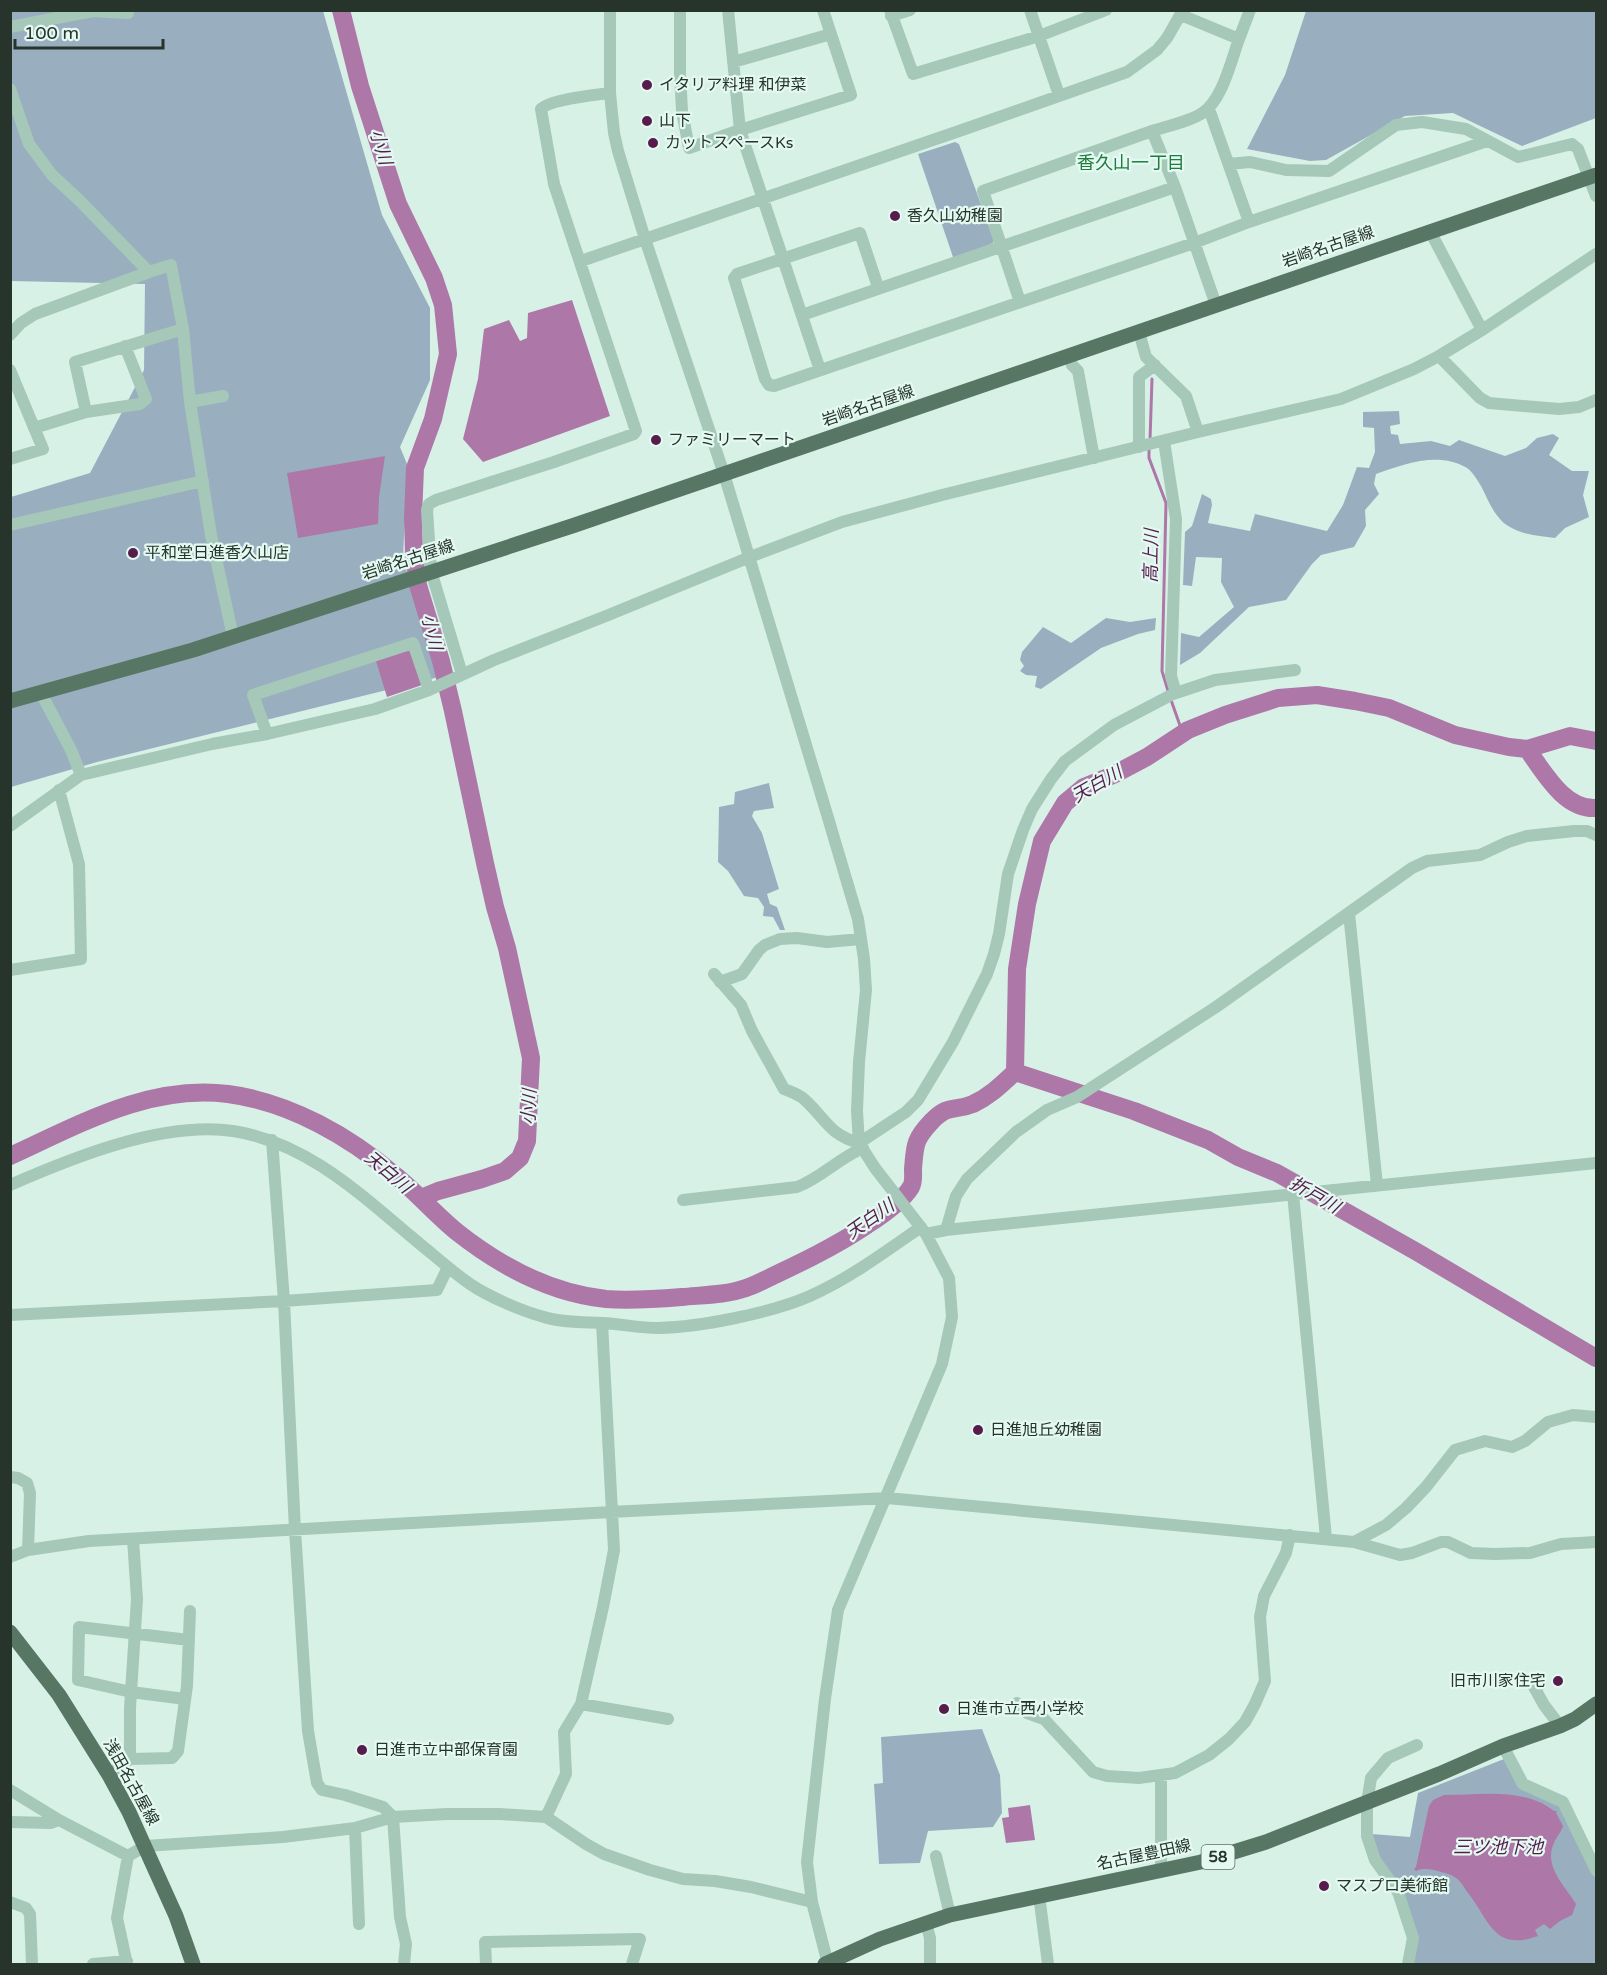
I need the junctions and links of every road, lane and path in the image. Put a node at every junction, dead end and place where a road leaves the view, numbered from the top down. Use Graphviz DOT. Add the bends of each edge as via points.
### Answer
graph roads {
  1 [pos="610,10"];
  2 [pos="680,10"];
  3 [pos="728,10"];
  4 [pos="823,10"];
  5 [pos="910,10"];
  6 [pos="1030,10"];
  7 [pos="1106,10"];
  8 [pos="1250,10"];
  9 [pos="128,13"];
  10 [pos="891,13"];
  11 [pos="1182,13"];
  12 [pos="65,14"];
  13 [pos="10,27"];
  14 [pos="831,34"];
  15 [pos="1039,36"];
  16 [pos="1239,39"];
  17 [pos="733,62"];
  18 [pos="10,89"];
  19 [pos="610,93"];
  20 [pos="1059,95"];
  21 [pos="1209,109"];
  22 [pos="740,130"];
  23 [pos="1152,131"];
  24 [pos="1487,141"];
  25 [pos="1229,164"];
  26 [pos="1592,176"];
  27 [pos="1175,187"];
  28 [pos="1596,196"];
  29 [pos="763,199"];
  30 [pos="1249,222"];
  31 [pos="1430,231"];
  32 [pos="645,239"];
  33 [pos="1194,243"];
  34 [pos="1002,246"];
  35 [pos="1596,254"];
  36 [pos="784,260"];
  37 [pos="581,261"];
  38 [pos="148,272"];
  39 [pos="878,287"];
  40 [pos="1020,302"];
  41 [pos="1216,305"];
  42 [pos="802,315"];
  43 [pos="183,329"];
  44 [pos="1482,330"];
  45 [pos="1139,332"];
  46 [pos="10,335"];
  47 [pos="125,346"];
  48 [pos="1069,356"];
  49 [pos="1438,356"];
  50 [pos="1155,366"];
  51 [pos="10,370"];
  52 [pos="820,370"];
  53 [pos="223,396"];
  54 [pos="1596,400"];
  55 [pos="190,402"];
  56 [pos="86,412"];
  57 [pos="34,428"];
  58 [pos="1198,432"];
  59 [pos="1150,444"];
  60 [pos="1094,458"];
  61 [pos="10,459"];
  62 [pos="724,474"];
  63 [pos="203,481"];
  64 [pos="10,525"];
  65 [pos="750,557"];
  66 [pos="428,573"];
  67 [pos="233,637"];
  68 [pos="1295,670"];
  69 [pos="458,676"];
  70 [pos="434,687"];
  71 [pos="41,693"];
  72 [pos="1171,695"];
  73 [pos="10,701"];
  74 [pos="267,734"];
  75 [pos="81,775"];
  76 [pos="59,790"];
  77 [pos="10,826"];
  78 [pos="1596,835"];
  79 [pos="1349,913"];
  80 [pos="861,939"];
  81 [pos="10,970"];
  82 [pos="272,1140"];
  83 [pos="861,1145"];
  84 [pos="1596,1163"];
  85 [pos="10,1185"];
  86 [pos="1377,1185"];
  87 [pos="1293,1194"];
  88 [pos="683,1200"];
  89 [pos="924,1230"];
  90 [pos="946,1230"];
  91 [pos="448,1267"];
  92 [pos="284,1301"];
  93 [pos="10,1315"];
  94 [pos="602,1323"];
  95 [pos="1596,1417"];
  96 [pos="10,1477"];
  97 [pos="887,1498"];
  98 [pos="610,1512"];
  99 [pos="295,1530"];
  100 [pos="1290,1535"];
  101 [pos="1326,1538"];
  102 [pos="133,1539"];
  103 [pos="1354,1542"];
  104 [pos="1596,1542"];
  105 [pos="28,1550"];
  106 [pos="10,1557"];
  107 [pos="190,1611"];
  108 [pos="10,1632"];
  109 [pos="134,1634"];
  110 [pos="189,1640"];
  111 [pos="1541,1684"];
  112 [pos="131,1692"];
  113 [pos="185,1699"];
  114 [pos="1017,1703"];
  115 [pos="581,1704"];
  116 [pos="1596,1704"];
  117 [pos="668,1719"];
  118 [pos="1560,1726"];
  119 [pos="1417,1745"];
  120 [pos="1503,1746"];
  121 [pos="130,1759"];
  122 [pos="109,1775"];
  123 [pos="1161,1776"];
  124 [pos="10,1790"];
  125 [pos="1367,1803"];
  126 [pos="393,1817"];
  127 [pos="546,1817"];
  128 [pos="59,1820"];
  129 [pos="10,1822"];
  130 [pos="355,1828"];
  131 [pos="145,1846"];
  132 [pos="128,1856"];
  133 [pos="936,1856"];
  134 [pos="1161,1870"];
  135 [pos="1596,1870"];
  136 [pos="1039,1895"];
  137 [pos="10,1902"];
  138 [pos="812,1902"];
  139 [pos="950,1915"];
  140 [pos="926,1923"];
  141 [pos="359,1924"];
  142 [pos="127,1963"];
  143 [pos="827,1964"];
  144 [pos="32,1965"];
  145 [pos="93,1965"];
  146 [pos="193,1965"];
  147 [pos="404,1965"];
  148 [pos="486,1965"];
  149 [pos="632,1965"];
  150 [pos="930,1965"];
  151 [pos="1048,1965"];
  152 [pos="1408,1965"];
  1 -- 19 [label="street"];
  2 -- 22 [label="street" via="681,111 689,148"];
  3 -- 17 [label="street"];
  4 -- 14 [label="street"];
  5 -- 10 [label="street"];
  6 -- 15 [label="street"];
  7 -- 15 [label="street"];
  8 -- 16 [label="street"];
  9 -- 12 [label="street"];
  10 -- 15 [label="street" via="913,74"];
  11 -- 16 [label="street"];
  11 -- 20 [label="street" via="1157,50 1135,67"];
  12 -- 13 [label="street"];
  14 -- 17 [label="street"];
  14 -- 22 [label="street" via="851,95"];
  15 -- 20 [label="street"];
  16 -- 21 [label="street"];
  17 -- 22 [label="street"];
  18 -- 38 [label="street" via="29,144 52,175"];
  19 -- 32 [label="street" via="618,151"];
  19 -- 37 [label="street" via="556,102 541,109 554,184"];
  20 -- 29 [label="street"];
  21 -- 23 [label="street"];
  21 -- 25 [label="street"];
  22 -- 29 [label="street"];
  23 -- 27 [label="street"];
  23 -- 34 [label="street" via="983,191"];
  24 -- 25 [label="street" via="1466,129 1444,124 1407,123 1396,125 1329,171 1286,170 1250,162"];
  24 -- 26 [label="street" via="1521,158 1572,144"];
  24 -- 30 [label="street"];
  25 -- 30 [label="street"];
  26 -- 28 [label="street"];
  26 -- 31 [label="main road, 岩崎名古屋線"];
  27 -- 33 [label="street"];
  27 -- 34 [label="street"];
  29 -- 32 [label="street"];
  29 -- 36 [label="street"];
  30 -- 33 [label="street"];
  31 -- 41 [label="main road, 岩崎名古屋線"];
  31 -- 44 [label="street"];
  32 -- 37 [label="street"];
  32 -- 62 [label="street"];
  33 -- 40 [label="street"];
  33 -- 41 [label="street"];
  34 -- 39 [label="street"];
  34 -- 40 [label="street"];
  35 -- 44 [label="street"];
  36 -- 39 [label="street" via="860,233"];
  36 -- 42 [label="street"];
  36 -- 52 [label="street" via="734,278 765,379 774,386"];
  37 -- 66 [label="street" via="636,431 429,504"];
  38 -- 43 [label="street" via="171,265"];
  38 -- 46 [label="street" via="35,314"];
  39 -- 42 [label="street"];
  40 -- 52 [label="street"];
  41 -- 45 [label="main road, 岩崎名古屋線"];
  42 -- 52 [label="street"];
  43 -- 47 [label="street"];
  43 -- 55 [label="street"];
  44 -- 49 [label="street"];
  45 -- 48 [label="main road, 岩崎名古屋線"];
  45 -- 50 [label="street" via="1146,357"];
  47 -- 56 [label="street" via="75,362"];
  47 -- 56 [label="street" via="146,399 140,404"];
  48 -- 60 [label="street" via="1078,371"];
  48 -- 62 [label="main road, 岩崎名古屋線"];
  49 -- 54 [label="street" via="1489,403 1559,409"];
  49 -- 58 [label="street" via="1341,399"];
  50 -- 58 [label="street" via="1186,396"];
  50 -- 59 [label="street" via="1139,378"];
  51 -- 57 [label="street"];
  53 -- 55 [label="street"];
  55 -- 63 [label="street"];
  56 -- 57 [label="street"];
  57 -- 61 [label="street" via="43,449"];
  58 -- 59 [label="street"];
  59 -- 60 [label="street"];
  59 -- 72 [label="street" via="1176,519"];
  60 -- 65 [label="street" via="842,522"];
  62 -- 65 [label="street"];
  62 -- 66 [label="main road, 岩崎名古屋線"];
  63 -- 64 [label="street"];
  63 -- 67 [label="street"];
  65 -- 69 [label="street"];
  65 -- 80 [label="street"];
  66 -- 67 [label="main road, 岩崎名古屋線"];
  66 -- 69 [label="street"];
  67 -- 71 [label="main road, 岩崎名古屋線"];
  68 -- 72 [label="street" via="1215,680"];
  69 -- 70 [label="street"];
  70 -- 74 [label="street" via="375,709"];
  70 -- 74 [label="street" via="413,643 253,695"];
  71 -- 73 [label="main road, 岩崎名古屋線"];
  71 -- 75 [label="street"];
  72 -- 83 [label="street" via="1082,747 1051,779 1032,809 1016,849 994,954 958,1032 918,1100"];
  74 -- 75 [label="street"];
  75 -- 76 [label="street"];
  76 -- 77 [label="street"];
  76 -- 81 [label="street" via="79,864 81,959"];
  78 -- 79 [label="street" via="1574,831 1527,836 1480,855 1427,861"];
  79 -- 86 [label="street"];
  79 -- 90 [label="street" via="1216,1007 1016,1132 967,1179 956,1196"];
  80 -- 83 [label="street" via="866,990 857,1111"];
  80 -- 83 [label="street" via="780,939 759,950 742,974 717,978 741,1005 784,1089 805,1100 837,1133"];
  82 -- 85 [label="street" via="214,1129 175,1132 96,1151"];
  82 -- 91 [label="street" via="317,1163"];
  82 -- 92 [label="street"];
  83 -- 88 [label="street" via="809,1183 797,1187"];
  83 -- 89 [label="street"];
  84 -- 86 [label="street"];
  86 -- 87 [label="street"];
  87 -- 90 [label="street"];
  87 -- 101 [label="street"];
  89 -- 90 [label="street"];
  89 -- 94 [label="street" via="812,1295 782,1307 657,1328"];
  89 -- 97 [label="street" via="949,1278 952,1317 942,1364"];
  91 -- 92 [label="street" via="437,1290"];
  91 -- 94 [label="street" via="472,1286 521,1310 563,1322"];
  92 -- 93 [label="street"];
  92 -- 99 [label="street"];
  94 -- 98 [label="street"];
  95 -- 103 [label="street" via="1573,1415 1548,1422 1512,1447 1485,1441 1455,1450 1386,1526"];
  96 -- 105 [label="street" via="27,1483 30,1493"];
  97 -- 98 [label="street"];
  97 -- 100 [label="street"];
  97 -- 138 [label="street" via="838,1610 807,1862"];
  98 -- 99 [label="street"];
  98 -- 115 [label="street" via="614,1550"];
  99 -- 102 [label="street"];
  99 -- 126 [label="street" via="308,1731 317,1783 322,1790 383,1807"];
  100 -- 101 [label="street"];
  100 -- 123 [label="street" via="1286,1553 1264,1596 1260,1617 1265,1681 1256,1704 1230,1739 1209,1755"];
  101 -- 103 [label="street"];
  102 -- 105 [label="street"];
  102 -- 109 [label="street"];
  103 -- 104 [label="street" via="1400,1555 1441,1542 1471,1553 1495,1554 1530,1553 1561,1544"];
  105 -- 106 [label="street"];
  107 -- 110 [label="street"];
  108 -- 122 [label="main road, 浅田名古屋線" via="59,1695"];
  109 -- 110 [label="street"];
  109 -- 112 [label="street"];
  109 -- 112 [label="street" via="79,1627 78,1680"];
  110 -- 113 [label="street"];
  111 -- 118 [label="street" via="1534,1687"];
  112 -- 113 [label="street"];
  112 -- 121 [label="street"];
  113 -- 121 [label="street" via="178,1751 171,1758"];
  114 -- 123 [label="street" via="1044,1719 1093,1772 1139,1778"];
  115 -- 117 [label="street"];
  115 -- 127 [label="street" via="564,1732 566,1774"];
  116 -- 118 [label="main road, 名古屋豊田線 / 58"];
  118 -- 120 [label="main road, 名古屋豊田線 / 58"];
  119 -- 125 [label="street" via="1389,1758 1371,1778"];
  120 -- 125 [label="main road, 名古屋豊田線 / 58"];
  120 -- 135 [label="street" via="1523,1784 1563,1802"];
  121 -- 122 [label="street"];
  122 -- 131 [label="main road, 浅田名古屋線"];
  123 -- 134 [label="street"];
  124 -- 128 [label="street"];
  125 -- 134 [label="main road, 名古屋豊田線 / 58" via="1238,1852"];
  125 -- 152 [label="street" via="1367,1836 1375,1860 1398,1892 1413,1938"];
  126 -- 127 [label="street"];
  126 -- 130 [label="street"];
  126 -- 147 [label="street" via="400,1917 406,1944"];
  127 -- 138 [label="street" via="604,1854 650,1870"];
  128 -- 129 [label="street"];
  128 -- 132 [label="street"];
  130 -- 131 [label="street"];
  130 -- 141 [label="street"];
  131 -- 132 [label="street"];
  131 -- 146 [label="main road, 浅田名古屋線"];
  132 -- 142 [label="street" via="117,1918"];
  133 -- 139 [label="street"];
  134 -- 136 [label="main road, 名古屋豊田線 / 58"];
  136 -- 139 [label="main road, 名古屋豊田線 / 58"];
  136 -- 151 [label="street"];
  137 -- 144 [label="street" via="26,1908 30,1914"];
  138 -- 143 [label="street"];
  139 -- 140 [label="main road, 名古屋豊田線 / 58"];
  140 -- 143 [label="main road, 名古屋豊田線 / 58"];
  140 -- 150 [label="street"];
  142 -- 145 [label="street"];
  148 -- 149 [label="street" via="485,1942 640,1939"];
}
